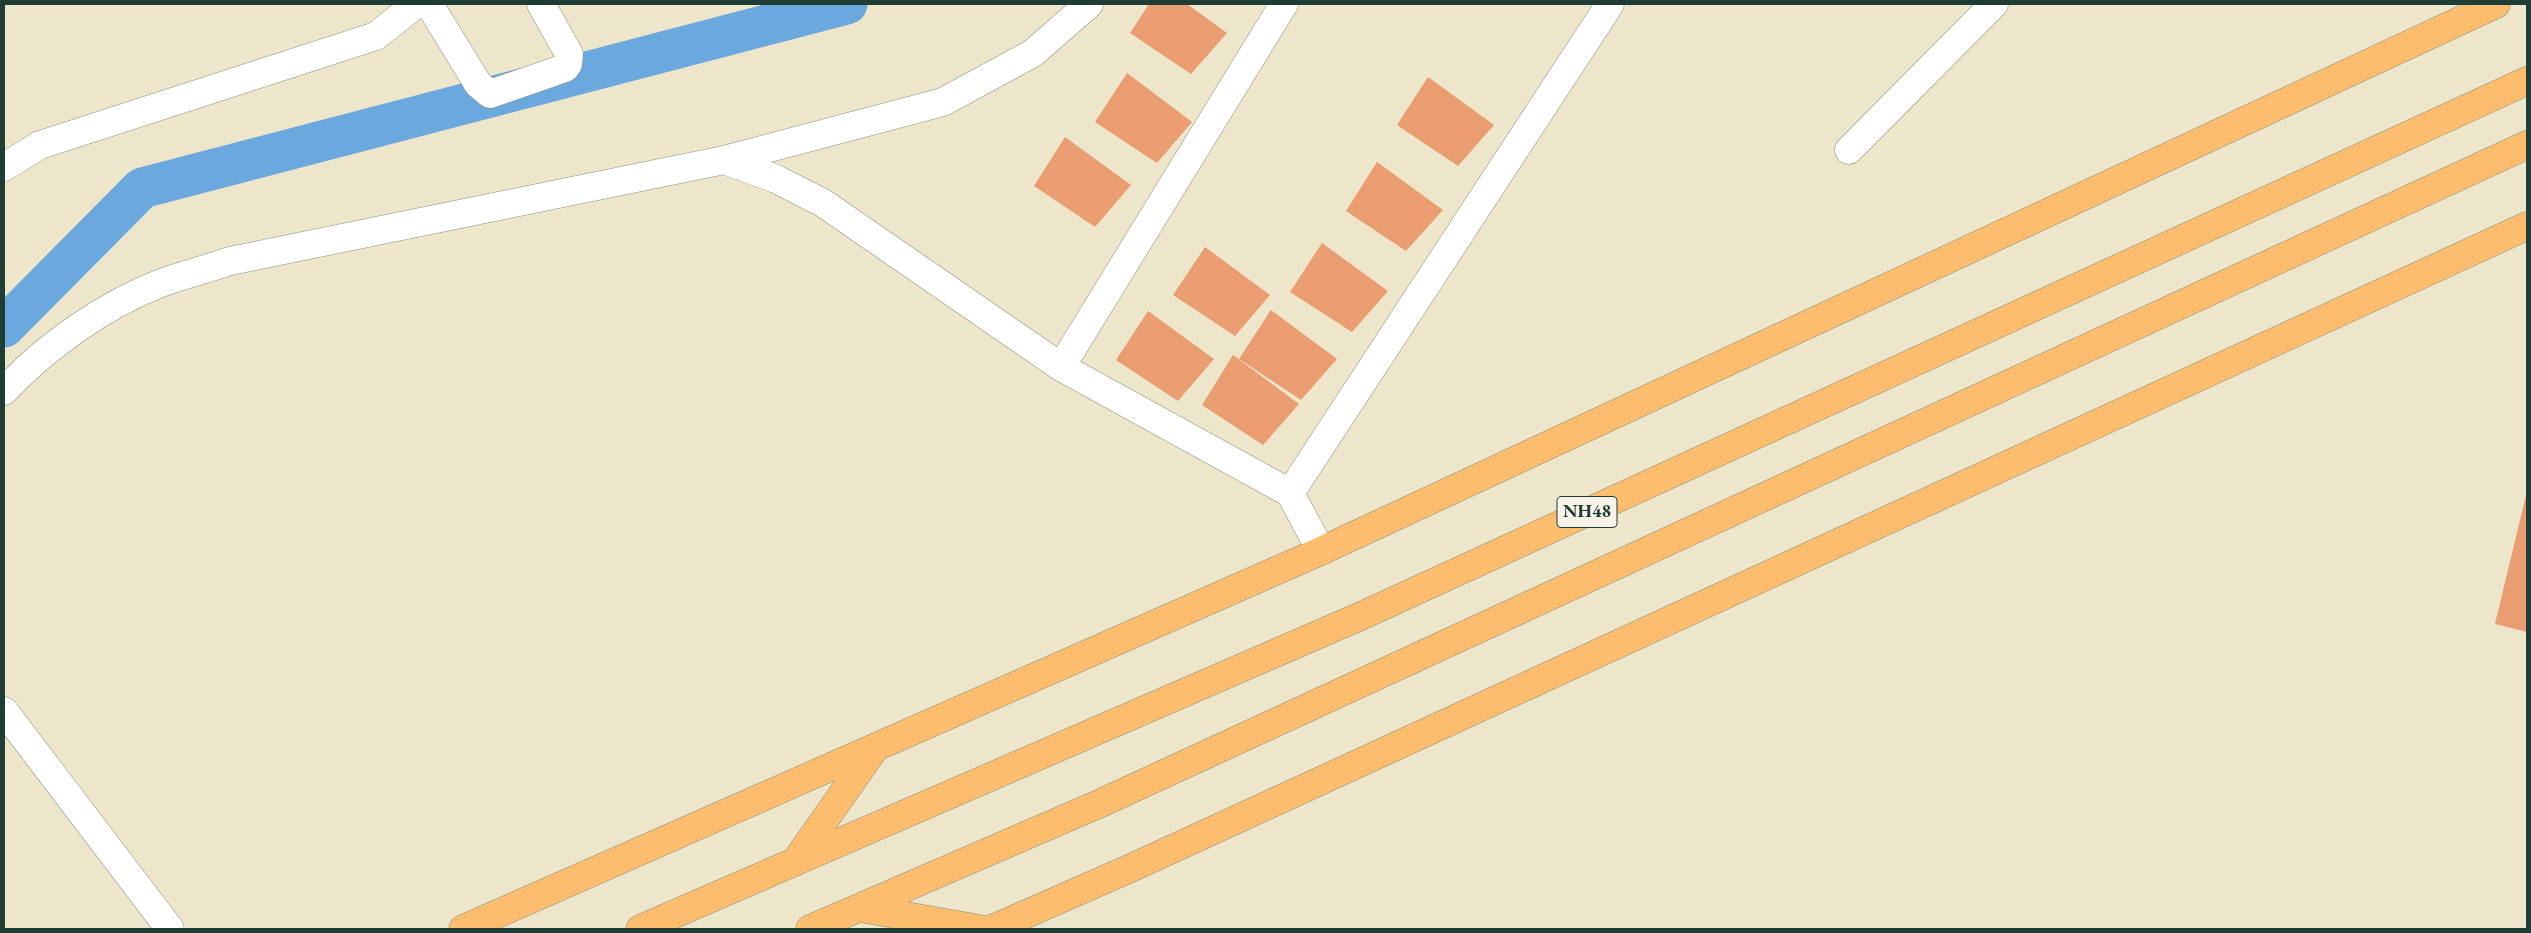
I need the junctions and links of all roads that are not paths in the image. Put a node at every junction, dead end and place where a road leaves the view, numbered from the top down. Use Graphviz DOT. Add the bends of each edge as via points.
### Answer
graph roads {
  1 [pos="416,4"];
  2 [pos="430,4"];
  3 [pos="541,4"];
  4 [pos="1089,4"];
  5 [pos="1284,4"];
  6 [pos="1610,4"];
  7 [pos="1994,4"];
  8 [pos="2496,4"];
  9 [pos="2527,81"];
  10 [pos="2527,145"];
  11 [pos="1849,150"];
  12 [pos="724,160"];
  13 [pos="4,168"];
  14 [pos="2527,226"];
  15 [pos="1061,367"];
  16 [pos="4,391"];
  17 [pos="1290,493"];
  18 [pos="1321,551"];
  19 [pos="4,711"];
  20 [pos="876,747"];
  21 [pos="795,862"];
  22 [pos="860,908"];
  23 [pos="170,929"];
  24 [pos="463,929"];
  25 [pos="640,929"];
  26 [pos="810,929"];
  27 [pos="980,929"];
  28 [pos="992,929"];
  1 -- 13 [label="street" via="376,36 40,145"];
  2 -- 3 [label="street" via="478,84 490,94 565,68 568,64 569,54"];
  4 -- 12 [label="street" via="1033,53 943,102"];
  5 -- 15 [label="street"];
  6 -- 17 [label="street"];
  7 -- 11 [label="street"];
  8 -- 18 [label="highway"];
  9 -- 21 [label="highway, NH48" via="1361,616"];
  10 -- 22 [label="highway" via="1100,804"];
  12 -- 15 [label="street" via="776,179 823,203"];
  12 -- 16 [label="street" via="230,261 160,283 96,316 28,366"];
  14 -- 28 [label="highway" via="1140,864"];
  15 -- 17 [label="street"];
  17 -- 18 [label="street"];
  18 -- 20 [label="highway"];
  19 -- 23 [label="street"];
  20 -- 21 [label="highway"];
  20 -- 24 [label="highway"];
  21 -- 25 [label="highway, NH48"];
  22 -- 26 [label="highway"];
  22 -- 27 [label="highway"];
}
